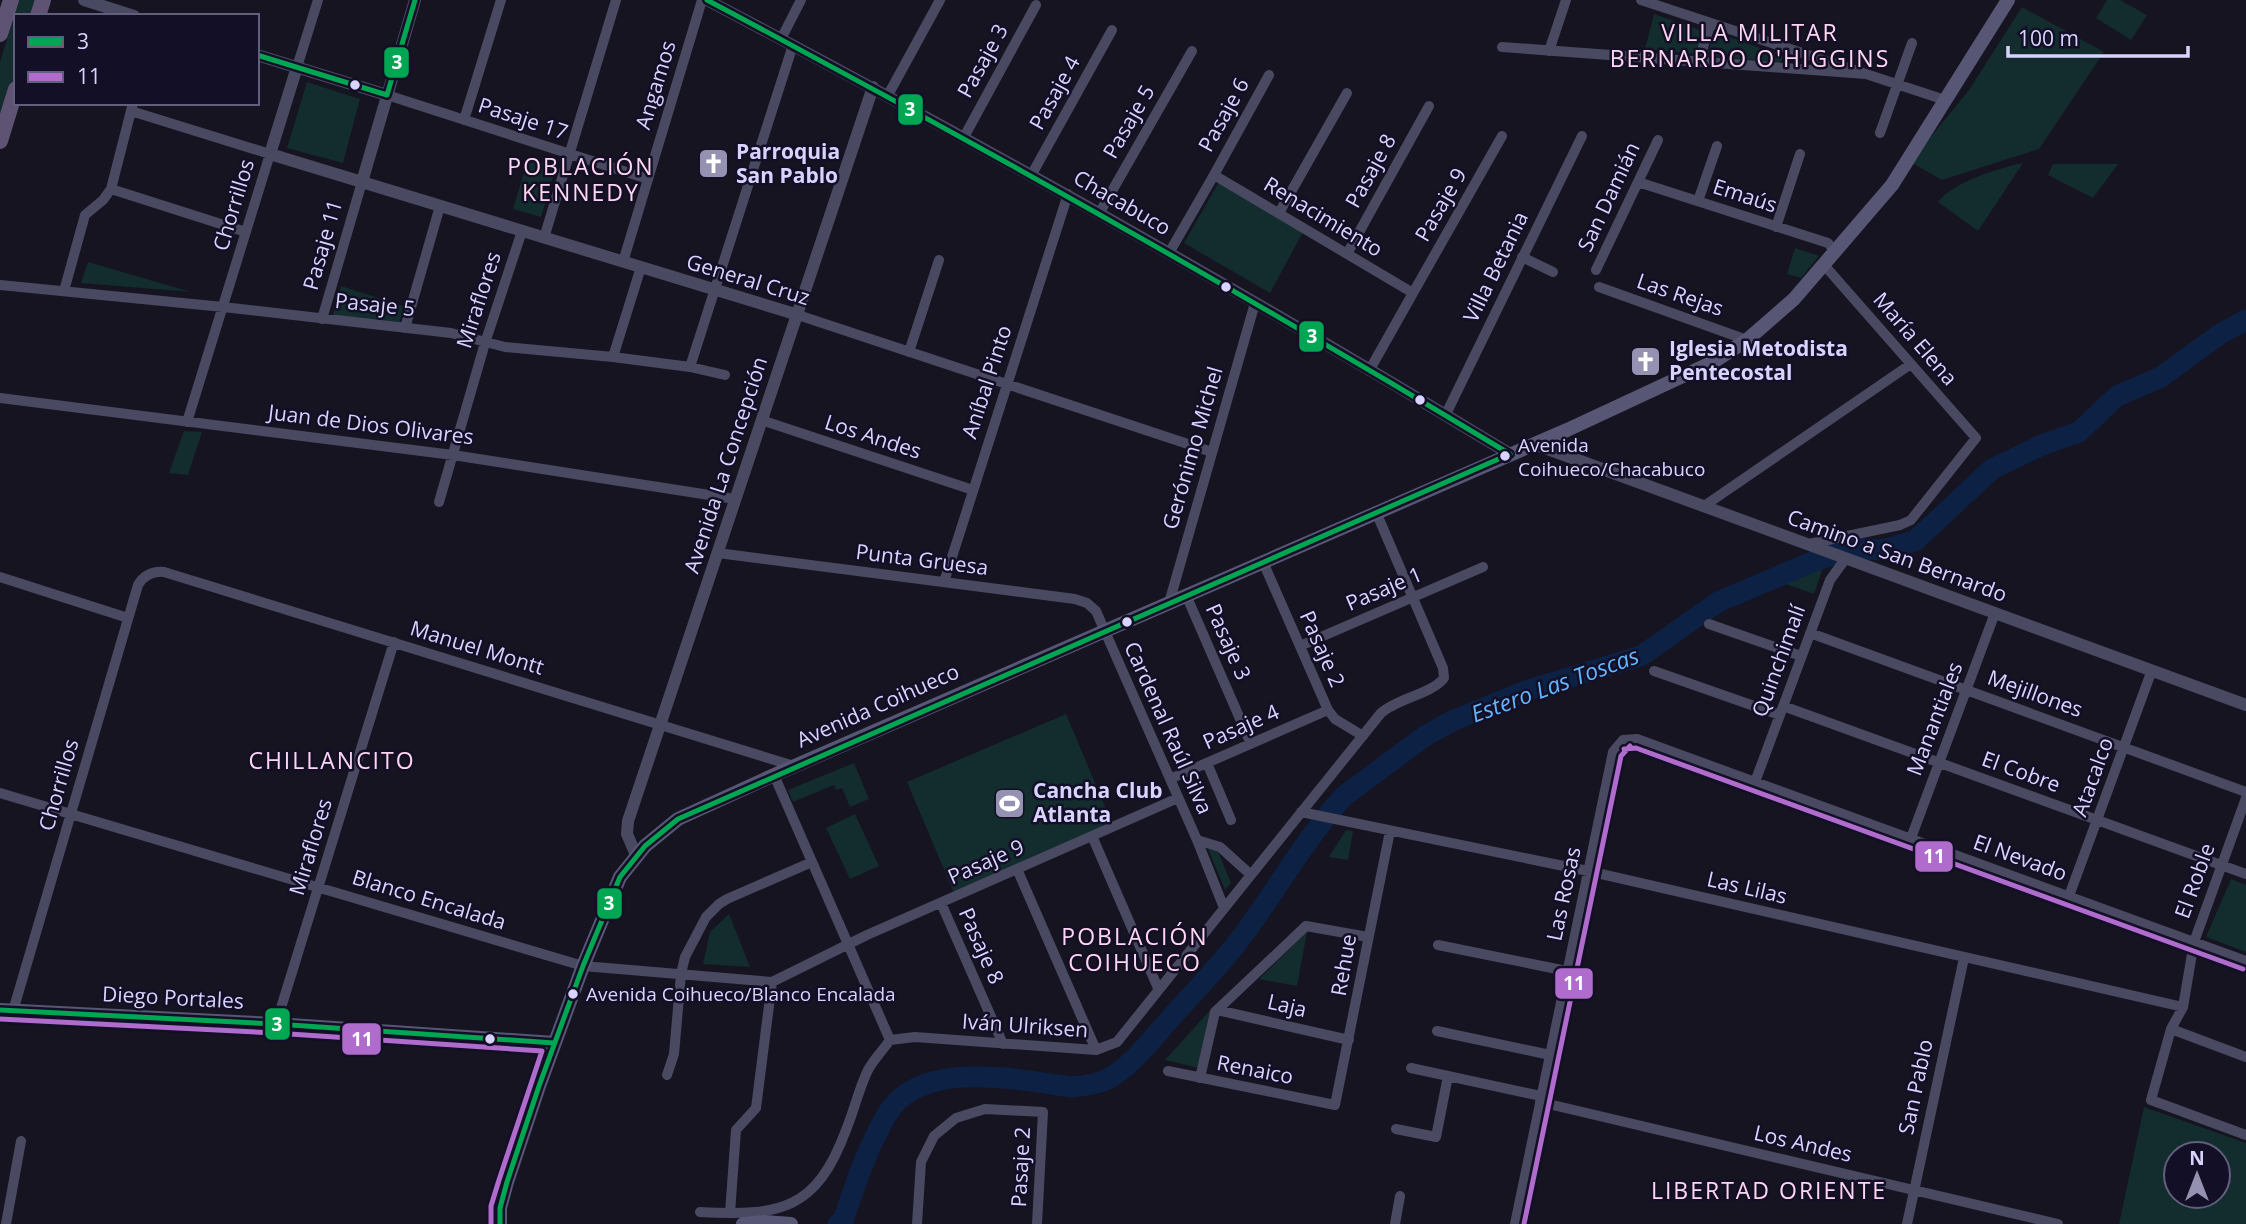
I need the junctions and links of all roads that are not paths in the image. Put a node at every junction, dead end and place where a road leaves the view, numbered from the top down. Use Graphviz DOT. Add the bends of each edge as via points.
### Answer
graph roads {
  1 [pos="11,0"];
  2 [pos="85,0"];
  3 [pos="318,0"];
  4 [pos="415,0"];
  5 [pos="501,0"];
  6 [pos="617,0"];
  7 [pos="705,0"];
  8 [pos="801,0"];
  9 [pos="940,0"];
  10 [pos="1566,0"];
  11 [pos="1641,0"];
  12 [pos="2008,0"];
  13 [pos="1036,5"];
  14 [pos="128,14"];
  15 [pos="1711,23"];
  16 [pos="1112,30"];
  17 [pos="0,34"];
  18 [pos="787,42"];
  19 [pos="1912,43"];
  20 [pos="1502,47"];
  21 [pos="1192,51"];
  22 [pos="1549,51"];
  23 [pos="259,56"];
  24 [pos="1698,62"];
  25 [pos="297,67"];
  26 [pos="1866,74"];
  27 [pos="1269,75"];
  28 [pos="1897,85"];
  29 [pos="873,87"];
  30 [pos="1347,93"];
  31 [pos="387,95"];
  32 [pos="888,95"];
  33 [pos="14,96"];
  34 [pos="1945,100"];
  35 [pos="1429,106"];
  36 [pos="132,107"];
  37 [pos="464,120"];
  38 [pos="1880,133"];
  39 [pos="1502,136"];
  40 [pos="1582,136"];
  41 [pos="964,137"];
  42 [pos="1657,140"];
  43 [pos="0,141"];
  44 [pos="1717,146"];
  45 [pos="1800,153"];
  46 [pos="270,154"];
  47 [pos="569,154"];
  48 [pos="1032,174"];
  49 [pos="1214,175"];
  50 [pos="648,179"];
  51 [pos="362,182"];
  52 [pos="1638,182"];
  53 [pos="111,189"];
  54 [pos="1068,194"];
  55 [pos="1698,201"];
  56 [pos="440,206"];
  57 [pos="1100,212"];
  58 [pos="1279,214"];
  59 [pos="1776,226"];
  60 [pos="522,231"];
  61 [pos="246,232"];
  62 [pos="544,237"];
  63 [pos="1169,253"];
  64 [pos="1836,253"];
  65 [pos="1347,254"];
  66 [pos="1522,257"];
  67 [pos="939,260"];
  68 [pos="623,262"];
  69 [pos="1825,266"];
  70 [pos="641,267"];
  71 [pos="1596,270"];
  72 [pos="1553,272"];
  73 [pos="0,277"];
  74 [pos="0,285"];
  75 [pos="18,286"];
  76 [pos="1599,288"];
  77 [pos="715,289"];
  78 [pos="64,292"];
  79 [pos="1413,293"];
  80 [pos="1255,303"];
  81 [pos="223,307"];
  82 [pos="795,314"];
  83 [pos="322,319"];
  84 [pos="405,328"];
  85 [pos="1747,340"];
  86 [pos="485,343"];
  87 [pos="909,352"];
  88 [pos="613,357"];
  89 [pos="1911,364"];
  90 [pos="691,367"];
  91 [pos="1369,371"];
  92 [pos="725,374"];
  93 [pos="1007,384"];
  94 [pos="0,398"];
  95 [pos="1445,416"];
  96 [pos="761,420"];
  97 [pos="187,422"];
  98 [pos="1534,444"];
  99 [pos="1212,452"];
  100 [pos="453,454"];
  101 [pos="1510,454"];
  102 [pos="973,490"];
  103 [pos="735,499"];
  104 [pos="439,502"];
  105 [pos="1704,506"];
  106 [pos="1376,512"];
  107 [pos="1814,546"];
  108 [pos="718,553"];
  109 [pos="1842,556"];
  110 [pos="1263,562"];
  111 [pos="1483,567"];
  112 [pos="149,574"];
  113 [pos="0,577"];
  114 [pos="944,582"];
  115 [pos="1186,595"];
  116 [pos="1413,597"];
  117 [pos="1169,603"];
  118 [pos="1995,613"];
  119 [pos="128,618"];
  120 [pos="1709,624"];
  121 [pos="1104,631"];
  122 [pos="1810,633"];
  123 [pos="394,642"];
  124 [pos="1300,646"];
  125 [pos="1801,656"];
  126 [pos="1654,670"];
  127 [pos="2152,670"];
  128 [pos="1966,690"];
  129 [pos="2246,705"];
  130 [pos="1328,710"];
  131 [pos="1781,711"];
  132 [pos="659,724"];
  133 [pos="1363,736"];
  134 [pos="1623,740"];
  135 [pos="1251,744"];
  136 [pos="2124,747"];
  137 [pos="1939,762"];
  138 [pos="1207,763"];
  139 [pos="794,766"];
  140 [pos="774,775"];
  141 [pos="1170,779"];
  142 [pos="1755,782"];
  143 [pos="2246,792"];
  144 [pos="0,793"];
  145 [pos="1178,798"];
  146 [pos="2246,798"];
  147 [pos="1301,812"];
  148 [pos="71,814"];
  149 [pos="1231,820"];
  150 [pos="2097,820"];
  151 [pos="1390,831"];
  152 [pos="1092,836"];
  153 [pos="1910,838"];
  154 [pos="1197,840"];
  155 [pos="636,855"];
  156 [pos="812,862"];
  157 [pos="2221,865"];
  158 [pos="1017,869"];
  159 [pos="1588,872"];
  160 [pos="2246,874"];
  161 [pos="1251,876"];
  162 [pos="318,888"];
  163 [pos="2069,896"];
  164 [pos="941,903"];
  165 [pos="1224,908"];
  166 [pos="1368,937"];
  167 [pos="2194,942"];
  168 [pos="1438,945"];
  169 [pos="849,946"];
  170 [pos="1964,958"];
  171 [pos="2246,961"];
  172 [pos="583,966"];
  173 [pos="1567,971"];
  174 [pos="681,974"];
  175 [pos="772,982"];
  176 [pos="1158,988"];
  177 [pos="2183,1007"];
  178 [pos="7,1010"];
  179 [pos="1217,1010"];
  180 [pos="276,1024"];
  181 [pos="2171,1030"];
  182 [pos="1437,1031"];
  183 [pos="890,1040"];
  184 [pos="1349,1040"];
  185 [pos="554,1043"];
  186 [pos="1003,1044"];
  187 [pos="1096,1050"];
  188 [pos="1550,1055"];
  189 [pos="2246,1057"];
  190 [pos="1411,1068"];
  191 [pos="1168,1071"];
  192 [pos="667,1075"];
  193 [pos="1448,1076"];
  194 [pos="1200,1078"];
  195 [pos="1541,1099"];
  196 [pos="1335,1105"];
  197 [pos="1396,1129"];
  198 [pos="2246,1135"];
  199 [pos="21,1141"];
  200 [pos="1914,1190"];
  201 [pos="1400,1196"];
  202 [pos="699,1212"];
  203 [pos="730,1213"];
  204 [pos="6,1224"];
  205 [pos="500,1224"];
  206 [pos="743,1224"];
  207 [pos="791,1224"];
  208 [pos="917,1224"];
  209 [pos="1037,1224"];
  210 [pos="1395,1224"];
  211 [pos="1515,1224"];
  212 [pos="1907,1224"];
  213 [pos="2058,1224"];
  1 -- 17 [label="main road"];
  2 -- 14 [label="street"];
  3 -- 25 [label="street, Chorrillos"];
  4 -- 31 [label="street"];
  5 -- 37 [label="street"];
  6 -- 47 [label="street"];
  7 -- 18 [label="street, Chacabuco"];
  7 -- 50 [label="street, Angamos"];
  8 -- 18 [label="street"];
  9 -- 32 [label="street"];
  10 -- 22 [label="street"];
  11 -- 15 [label="street"];
  12 -- 34 [label="main road, Avenida Coihueco"];
  13 -- 41 [label="street, Pasaje 3"];
  15 -- 24 [label="street"];
  15 -- 26 [label="street"];
  16 -- 48 [label="street, Pasaje 4"];
  18 -- 29 [label="street, Chacabuco"];
  18 -- 77 [label="street"];
  19 -- 28 [label="street"];
  20 -- 22 [label="street"];
  21 -- 57 [label="street, Pasaje 5"];
  22 -- 24 [label="street"];
  23 -- 25 [label="street"];
  24 -- 26 [label="street"];
  25 -- 31 [label="street"];
  25 -- 46 [label="street, Chorrillos"];
  26 -- 28 [label="street"];
  27 -- 49 [label="street, Pasaje 6"];
  28 -- 34 [label="street"];
  28 -- 38 [label="street"];
  29 -- 32 [label="street, Chacabuco"];
  29 -- 82 [label="street, Avenida La Concepción"];
  30 -- 58 [label="street"];
  31 -- 37 [label="street, Pasaje 17"];
  31 -- 51 [label="street"];
  32 -- 41 [label="street, Chacabuco"];
  33 -- 43 [label="main road"];
  34 -- 64 [label="main road, Avenida Coihueco" via="1892,185"];
  35 -- 65 [label="street, Pasaje 8"];
  36 -- 46 [label="street"];
  36 -- 53 [label="street"];
  37 -- 47 [label="street, Pasaje 17"];
  39 -- 79 [label="street, Pasaje 9"];
  40 -- 66 [label="street, Villa Betania"];
  41 -- 48 [label="street, Chacabuco"];
  42 -- 52 [label="street, San Damián"];
  44 -- 55 [label="street"];
  45 -- 59 [label="street"];
  46 -- 51 [label="street, General Cruz"];
  46 -- 61 [label="street, Chorrillos"];
  47 -- 50 [label="street, Pasaje 17"];
  47 -- 62 [label="street"];
  48 -- 54 [label="street, Chacabuco"];
  49 -- 58 [label="street, Renacimiento"];
  49 -- 63 [label="street"];
  50 -- 68 [label="street, Angamos"];
  51 -- 56 [label="street, General Cruz"];
  51 -- 83 [label="street, Pasaje 11"];
  52 -- 55 [label="street, Emaús"];
  52 -- 71 [label="street, San Damián"];
  53 -- 61 [label="street"];
  53 -- 78 [label="street" via="85,215"];
  54 -- 57 [label="street, Chacabuco"];
  54 -- 93 [label="street, Aníbal Pinto"];
  55 -- 59 [label="street, Emaús"];
  56 -- 60 [label="street, General Cruz"];
  56 -- 84 [label="street"];
  57 -- 63 [label="street, Chacabuco"];
  58 -- 65 [label="street, Renacimiento"];
  59 -- 64 [label="street, Emaús" via="1828,243"];
  60 -- 62 [label="street, General Cruz"];
  60 -- 86 [label="street, Miraflores"];
  61 -- 81 [label="street, Chorrillos"];
  62 -- 68 [label="street, General Cruz"];
  63 -- 80 [label="street, Chacabuco"];
  64 -- 69 [label="main road, Avenida Coihueco"];
  65 -- 79 [label="street, Renacimiento"];
  66 -- 72 [label="street"];
  66 -- 95 [label="street, Villa Betania"];
  67 -- 87 [label="street"];
  68 -- 70 [label="street, General Cruz"];
  69 -- 85 [label="main road, Avenida Coihueco"];
  69 -- 89 [label="street, María Elena"];
  70 -- 77 [label="street, General Cruz"];
  70 -- 88 [label="street"];
  73 -- 75 [label="street, Pasaje 5"];
  74 -- 75 [label="street, Pasaje 5"];
  75 -- 78 [label="street, Pasaje 5"];
  76 -- 85 [label="street, Las Rejas"];
  77 -- 82 [label="street, General Cruz"];
  77 -- 90 [label="street"];
  78 -- 81 [label="street, Pasaje 5"];
  79 -- 91 [label="street"];
  80 -- 91 [label="street, Chacabuco"];
  80 -- 99 [label="street, Gerónimo Michel"];
  81 -- 83 [label="street, Pasaje 5"];
  81 -- 97 [label="street, Chorrillos"];
  82 -- 87 [label="street, General Cruz"];
  82 -- 96 [label="street, Avenida La Concepción"];
  83 -- 84 [label="street, Pasaje 5"];
  84 -- 86 [label="street, Pasaje 5" via="451,333"];
  85 -- 98 [label="main road, Avenida Coihueco" via="1687,376"];
  86 -- 88 [label="street, Pasaje 5"];
  86 -- 100 [label="street, Miraflores"];
  87 -- 93 [label="street, General Cruz"];
  88 -- 90 [label="street, Pasaje 5"];
  89 -- 105 [label="street"];
  89 -- 107 [label="street, María Elena" via="1976,438 1911,520"];
  90 -- 92 [label="street, Pasaje 5"];
  91 -- 95 [label="street, Chacabuco"];
  93 -- 99 [label="street, General Cruz"];
  93 -- 102 [label="street, Aníbal Pinto"];
  94 -- 97 [label="street, Juan de Dios Olivares"];
  95 -- 101 [label="street, Chacabuco"];
  96 -- 102 [label="street, Los Andes"];
  96 -- 103 [label="street, Avenida La Concepción"];
  97 -- 100 [label="street, Juan de Dios Olivares"];
  98 -- 101 [label="main road, Avenida Coihueco"];
  98 -- 105 [label="street, Camino a San Bernardo"];
  99 -- 117 [label="street, Gerónimo Michel"];
  100 -- 103 [label="street, Juan de Dios Olivares"];
  100 -- 104 [label="street, Miraflores"];
  101 -- 106 [label="main road, Avenida Coihueco"];
  102 -- 114 [label="street, Aníbal Pinto"];
  103 -- 108 [label="street, Avenida La Concepción"];
  105 -- 107 [label="street, Camino a San Bernardo"];
  106 -- 110 [label="main road, Avenida Coihueco"];
  106 -- 116 [label="street"];
  107 -- 109 [label="street, Camino a San Bernardo"];
  108 -- 114 [label="street, Punta Gruesa"];
  108 -- 132 [label="street, Avenida La Concepción"];
  109 -- 118 [label="street, Camino a San Bernardo"];
  109 -- 122 [label="street, Quinchimalí"];
  110 -- 115 [label="main road, Avenida Coihueco"];
  110 -- 124 [label="street, Pasaje 2"];
  111 -- 116 [label="street, Pasaje 1"];
  112 -- 119 [label="street, Chorrillos" via="138,585"];
  112 -- 123 [label="street, Manuel Montt" via="164,572"];
  113 -- 119 [label="street"];
  114 -- 121 [label="street, Punta Gruesa" via="1082,600 1096,611"];
  115 -- 117 [label="main road, Avenida Coihueco"];
  115 -- 135 [label="street, Pasaje 3"];
  116 -- 124 [label="street, Pasaje 1"];
  116 -- 133 [label="street, Iván Ulriksen" via="1444,678 1388,707"];
  117 -- 121 [label="main road, Avenida Coihueco"];
  118 -- 127 [label="street, Camino a San Bernardo"];
  118 -- 128 [label="street, Manantiales"];
  119 -- 148 [label="street, Chorrillos"];
  120 -- 125 [label="street"];
  121 -- 139 [label="main road, Avenida Coihueco"];
  121 -- 141 [label="street, Cardenal Raúl Silva"];
  122 -- 125 [label="street, Quinchimalí"];
  122 -- 128 [label="street, Mejillones"];
  123 -- 132 [label="street, Manuel Montt"];
  123 -- 162 [label="street, Miraflores"];
  124 -- 130 [label="street, Pasaje 2"];
  125 -- 131 [label="street, Quinchimalí"];
  126 -- 131 [label="street, El Cobre"];
  127 -- 129 [label="street, Camino a San Bernardo"];
  127 -- 136 [label="street, Atacalco"];
  128 -- 136 [label="street, Mejillones"];
  128 -- 137 [label="street, Manantiales"];
  130 -- 133 [label="street, Pasaje 2"];
  130 -- 135 [label="street, Pasaje 4"];
  131 -- 137 [label="street, El Cobre"];
  131 -- 142 [label="street, Quinchimalí"];
  132 -- 139 [label="street, Manuel Montt"];
  132 -- 155 [label="street, Avenida La Concepción" via="628,821 627,834"];
  133 -- 147 [label="street, Iván Ulriksen"];
  134 -- 142 [label="street, El Nevado" via="1637,739"];
  134 -- 159 [label="street, Las Rosas" via="1613,751"];
  135 -- 138 [label="street, Pasaje 4"];
  136 -- 143 [label="street, Mejillones"];
  136 -- 150 [label="street, Atacalco"];
  137 -- 150 [label="street, El Cobre"];
  137 -- 153 [label="street, Manantiales"];
  138 -- 141 [label="street, Pasaje 4"];
  138 -- 149 [label="street"];
  139 -- 140 [label="main road, Avenida Coihueco"];
  140 -- 155 [label="main road, Avenida Coihueco" via="678,819"];
  140 -- 156 [label="street"];
  141 -- 145 [label="street, Cardenal Raúl Silva"];
  142 -- 153 [label="street, El Nevado"];
  144 -- 148 [label="street, Blanco Encalada"];
  145 -- 152 [label="street, Pasaje 9"];
  145 -- 154 [label="street, Cardenal Raúl Silva"];
  146 -- 157 [label="street, El Roble"];
  147 -- 151 [label="street, Las Lilas"];
  147 -- 161 [label="street, Iván Ulriksen"];
  148 -- 162 [label="street, Blanco Encalada"];
  148 -- 178 [label="street, Chorrillos"];
  150 -- 157 [label="street, El Cobre"];
  150 -- 163 [label="street, Atacalco"];
  151 -- 159 [label="street, Las Lilas"];
  151 -- 166 [label="street, Rehue"];
  152 -- 158 [label="street, Pasaje 9"];
  152 -- 176 [label="street"];
  153 -- 163 [label="street, El Nevado"];
  154 -- 161 [label="street, Cardenal Raúl Silva" via="1220,847"];
  154 -- 165 [label="street, Cardenal Raúl Silva"];
  155 -- 172 [label="main road, Avenida Coihueco" via="614,891"];
  156 -- 169 [label="street"];
  156 -- 174 [label="street" via="719,904 699,931"];
  157 -- 160 [label="street, El Cobre"];
  157 -- 167 [label="street, El Roble"];
  158 -- 164 [label="street, Pasaje 9"];
  158 -- 187 [label="street"];
  159 -- 170 [label="street, Las Lilas"];
  159 -- 173 [label="street, Las Rosas"];
  161 -- 165 [label="street, Iván Ulriksen"];
  162 -- 172 [label="street, Blanco Encalada"];
  162 -- 180 [label="street, Miraflores"];
  163 -- 167 [label="street, El Nevado"];
  164 -- 169 [label="street, Pasaje 9"];
  164 -- 186 [label="street, Pasaje 8"];
  165 -- 176 [label="street, Iván Ulriksen"];
  166 -- 179 [label="street" via="1306,926"];
  166 -- 184 [label="street, Rehue"];
  167 -- 171 [label="street, El Nevado"];
  167 -- 177 [label="street, El Roble"];
  168 -- 173 [label="street"];
  169 -- 175 [label="street"];
  169 -- 183 [label="street"];
  170 -- 177 [label="street, Las Lilas"];
  170 -- 200 [label="street, San Pablo"];
  172 -- 174 [label="street, Blanco Encalada"];
  172 -- 185 [label="main road, Avenida Coihueco"];
  173 -- 188 [label="street, Las Rosas"];
  174 -- 175 [label="street, Blanco Encalada"];
  174 -- 192 [label="street" via="675,1046"];
  175 -- 203 [label="street" via="756,1108 736,1130"];
  176 -- 187 [label="street, Iván Ulriksen" via="1117,1041"];
  177 -- 181 [label="street, El Roble"];
  178 -- 180 [label="main road, Diego Portales"];
  179 -- 184 [label="street, Laja"];
  179 -- 194 [label="street"];
  180 -- 185 [label="main road, Diego Portales"];
  181 -- 189 [label="street"];
  181 -- 198 [label="street, El Roble" via="2151,1100"];
  182 -- 188 [label="street"];
  183 -- 186 [label="street, Iván Ulriksen" via="915,1037"];
  183 -- 203 [label="street" via="868,1070 833,1164 822,1180 785,1206"];
  184 -- 196 [label="street, Rehue"];
  185 -- 205 [label="main road, Avenida Coihueco" via="507,1182"];
  186 -- 187 [label="street, Iván Ulriksen"];
  188 -- 195 [label="street, Las Rosas"];
  190 -- 193 [label="street, Los Andes"];
  191 -- 194 [label="street, Renaico"];
  193 -- 195 [label="street, Los Andes"];
  193 -- 197 [label="street" via="1436,1137"];
  194 -- 196 [label="street, Renaico"];
  195 -- 200 [label="street, Los Andes"];
  195 -- 211 [label="street, Las Rosas"];
  199 -- 204 [label="street"];
  200 -- 212 [label="street, San Pablo"];
  200 -- 213 [label="street, Los Andes"];
  201 -- 210 [label="street"];
  202 -- 203 [label="street"];
  206 -- 207 [label="main road"];
  208 -- 209 [label="street, Pasaje 2" via="921,1162 934,1136 956,1118 985,1109 1043,1112"];
}
